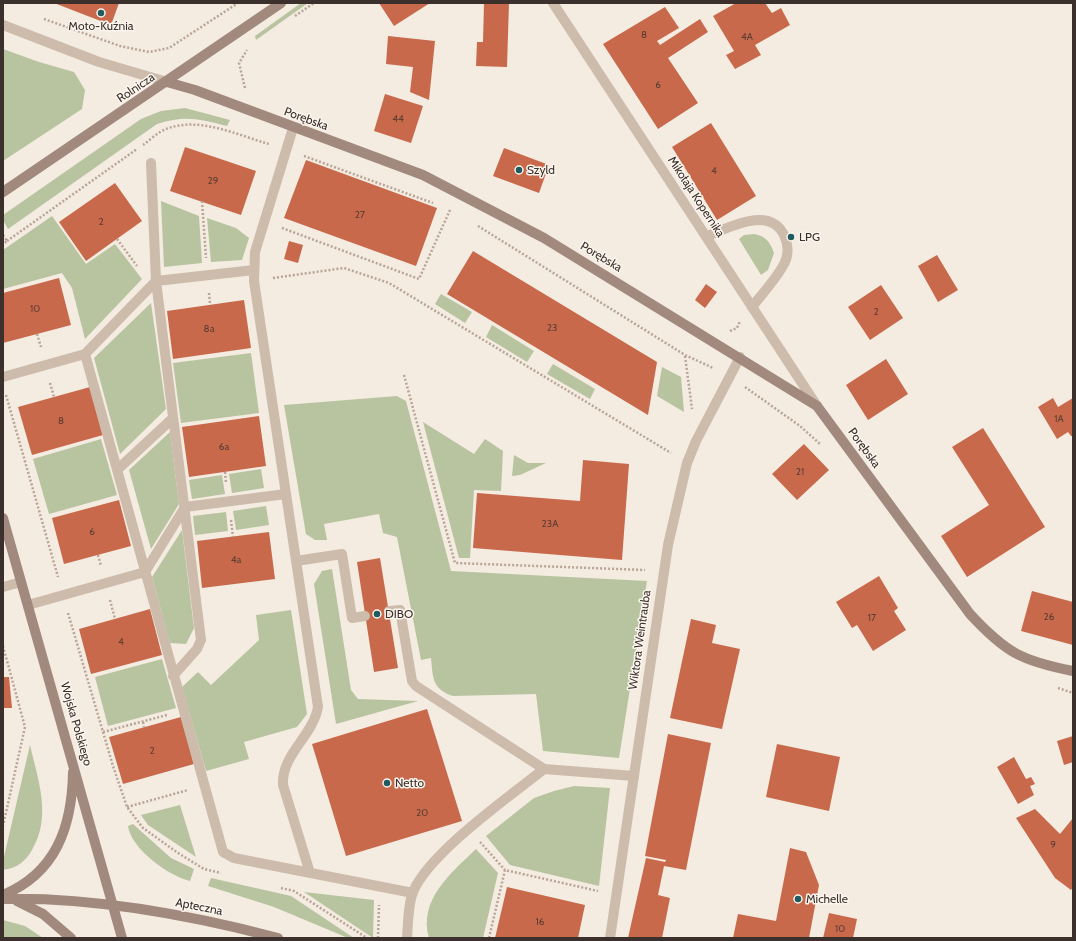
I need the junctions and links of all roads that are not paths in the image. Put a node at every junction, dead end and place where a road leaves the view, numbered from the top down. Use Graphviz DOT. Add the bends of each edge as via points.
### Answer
graph roads {
  1 [pos="281,3"];
  2 [pos="553,3"];
  3 [pos="3,25"];
  4 [pos="168,82"];
  5 [pos="293,128"];
  6 [pos="151,163"];
  7 [pos="3,192"];
  8 [pos="707,236"];
  9 [pos="254,270"];
  10 [pos="154,283"];
  11 [pos="752,307"];
  12 [pos="85,354"];
  13 [pos="740,357"];
  14 [pos="3,377"];
  15 [pos="817,406"];
  16 [pos="173,418"];
  17 [pos="116,470"];
  18 [pos="286,494"];
  19 [pos="185,507"];
  20 [pos="3,518"];
  21 [pos="296,561"];
  22 [pos="145,572"];
  23 [pos="21,582"];
  24 [pos="3,587"];
  25 [pos="28,605"];
  26 [pos="389,611"];
  27 [pos="365,616"];
  28 [pos="1073,671"];
  29 [pos="173,676"];
  30 [pos="73,764"];
  31 [pos="544,769"];
  32 [pos="634,776"];
  33 [pos="310,872"];
  34 [pos="413,893"];
  35 [pos="5,898"];
  36 [pos="113,904"];
  37 [pos="258,936"];
  38 [pos="71,938"];
  39 [pos="122,938"];
  40 [pos="278,938"];
  41 [pos="407,938"];
  42 [pos="610,938"];
  1 -- 4 [label="street, Rolnicza"];
  2 -- 8 [label="street, Mikołaja Kopernika"];
  3 -- 4 [label="street, Porębska" via="99,62"];
  4 -- 5 [label="street, Porębska"];
  4 -- 7 [label="street, Rolnicza"];
  5 -- 9 [label="street" via="255,252"];
  5 -- 13 [label="street, Porębska" via="430,179 544,238"];
  6 -- 10 [label="street"];
  8 -- 11 [label="street, Mikołaja Kopernika"];
  8 -- 11 [label="street" via="751,220 764,220 779,227 785,237 788,255"];
  9 -- 10 [label="street"];
  9 -- 18 [label="street"];
  10 -- 12 [label="street"];
  10 -- 16 [label="street"];
  11 -- 15 [label="street, Mikołaja Kopernika"];
  12 -- 14 [label="street"];
  12 -- 17 [label="street"];
  13 -- 15 [label="street, Porębska"];
  13 -- 32 [label="street, Wiktora Weintrauba" via="696,441 686,470 663,571"];
  15 -- 28 [label="street, Porębska" via="970,614 990,636 1010,652 1047,666"];
  16 -- 17 [label="street"];
  16 -- 19 [label="street"];
  17 -- 22 [label="street"];
  18 -- 19 [label="street"];
  18 -- 21 [label="street"];
  19 -- 22 [label="street"];
  19 -- 29 [label="street" via="201,640 198,649"];
  20 -- 23 [label="street, Wojska Polskiego"];
  21 -- 27 [label="street" via="342,554 352,618"];
  21 -- 33 [label="street" via="318,707 314,721 284,769 283,784"];
  22 -- 25 [label="street"];
  22 -- 29 [label="street"];
  23 -- 24 [label="street"];
  23 -- 25 [label="street, Wojska Polskiego"];
  25 -- 30 [label="street, Wojska Polskiego"];
  26 -- 31 [label="street" via="400,610 412,681 416,686"];
  29 -- 33 [label="street" via="221,846 226,855"];
  30 -- 35 [label="street" via="68,818 57,847 40,871"];
  30 -- 36 [label="street, Wojska Polskiego"];
  31 -- 32 [label="street"];
  31 -- 34 [label="street" via="468,829 437,859"];
  32 -- 42 [label="street, Wiktora Weintrauba"];
  33 -- 34 [label="street"];
  34 -- 41 [label="street"];
  35 -- 36 [label="street, Apteczna"];
  35 -- 38 [label="street" via="23,903 43,914"];
  36 -- 37 [label="street, Apteczna"];
  36 -- 39 [label="street, Wojska Polskiego"];
  37 -- 40 [label="street, Apteczna"];
}
